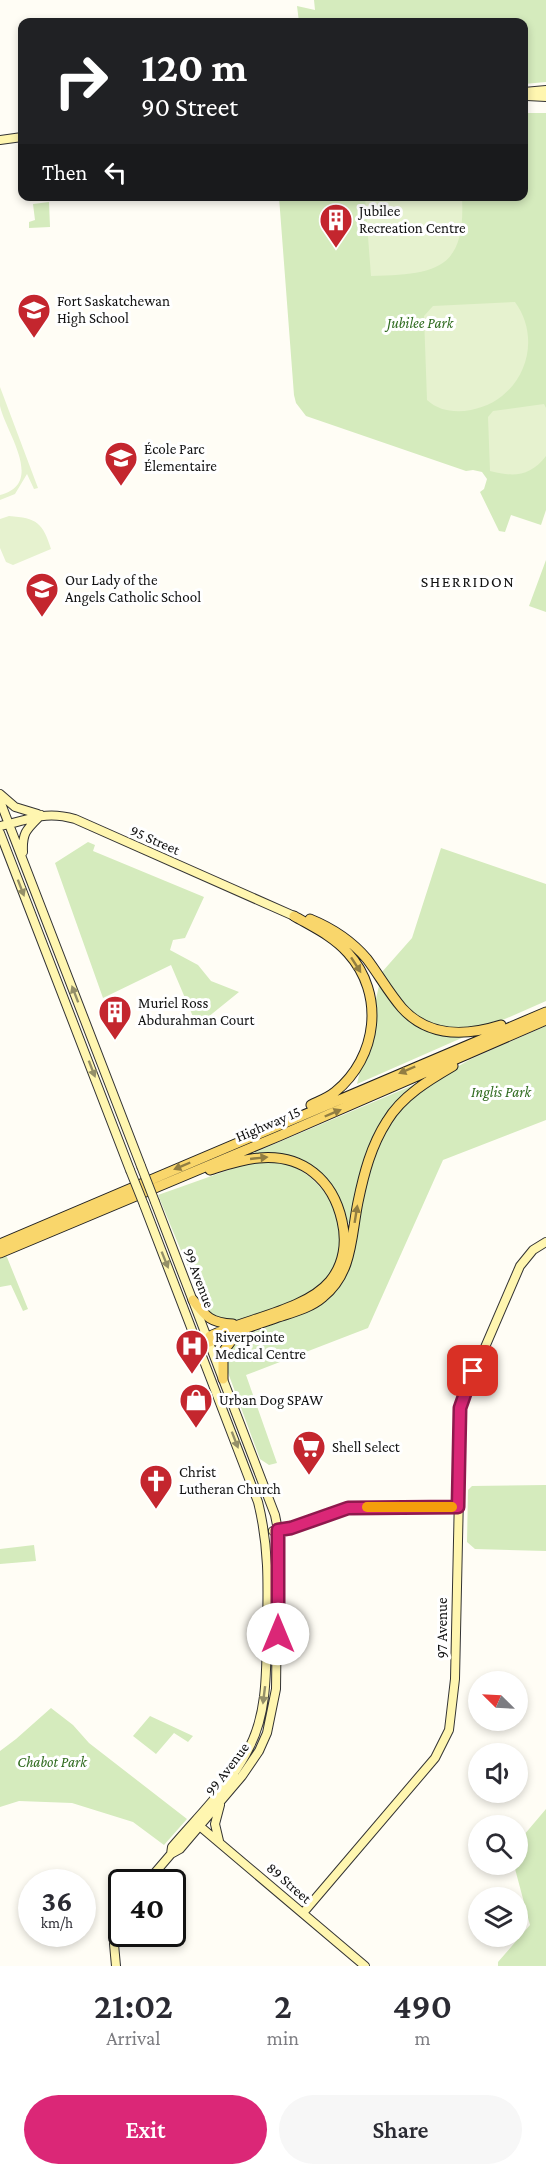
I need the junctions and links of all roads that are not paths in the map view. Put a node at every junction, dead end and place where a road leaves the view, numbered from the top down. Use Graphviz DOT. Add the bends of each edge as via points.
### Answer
graph roads {
  1 [pos="546,90"];
  2 [pos="528,93"];
  3 [pos="528,95"];
  4 [pos="546,97"];
  5 [pos="18,138"];
  6 [pos="0,140"];
  7 [pos="0,794"];
  8 [pos="0,801"];
  9 [pos="41,815"];
  10 [pos="5,825"];
  11 [pos="0,833"];
  12 [pos="24,862"];
  13 [pos="294,916"];
  14 [pos="543,1016"];
  15 [pos="491,1043"];
  16 [pos="236,1143"];
  17 [pos="182,1177"];
  18 [pos="546,1242"];
  19 [pos="0,1244"];
  20 [pos="0,1253"];
  21 [pos="193,1300"];
  22 [pos="237,1328"];
  23 [pos="208,1339"];
  24 [pos="198,1344"];
  25 [pos="223,1379"];
  26 [pos="458,1507"];
  27 [pos="278,1530"];
  28 [pos="266,1532"];
  29 [pos="221,1802"];
  30 [pos="197,1823"];
  31 [pos="219,1841"];
  32 [pos="158,1869"];
  33 [pos="303,1913"];
  34 [pos="114,1947"];
  35 [pos="116,1966"];
  36 [pos="365,1966"];
  1 -- 2 [label="street"];
  3 -- 4 [label="street"];
  5 -- 6 [label="street"];
  7 -- 9 [label="street" via="15,807"];
  8 -- 10 [label="street, 99 Avenue"];
  9 -- 10 [label="street, 95 Street"];
  9 -- 12 [label="street" via="22,838"];
  9 -- 13 [label="street, 95 Street" via="77,820"];
  10 -- 12 [label="street, 99 Avenue"];
  11 -- 24 [label="street, 99 Avenue, one-way, bridge"];
  21 -- 12 [label="street, 99 Avenue, one-way, bridge"];
  13 -- 14 [label="main road" via="304,916 341,934 366,958 401,1007 426,1026 445,1033 466,1033"];
  13 -- 16 [label="main road, one-way" via="328,935 356,963 372,999 372,1031 354,1072 333,1094"];
  14 -- 15 [label="main road, Highway 15"];
  14 -- 16 [label="main road, Highway 15, one-way"];
  17 -- 15 [label="main road, Highway 15, one-way"];
  22 -- 15 [label="main road, one-way" via="305,1308 340,1280 348,1260 369,1157 388,1119 428,1081"];
  16 -- 19 [label="main road, Highway 15, one-way"];
  17 -- 20 [label="main road, Highway 15"];
  17 -- 22 [label="main road, one-way" via="258,1158 290,1161 320,1177 339,1209 345,1243 338,1271 330,1282 301,1303"];
  18 -- 26 [label="street, 97 Avenue" via="525,1259 461,1403"];
  21 -- 22 [label="main road" via="207,1317"];
  21 -- 23 [label="street, 99 Avenue"];
  22 -- 23 [label="main road"];
  22 -- 25 [label="main road" via="223,1352"];
  23 -- 24 [label="street"];
  23 -- 25 [label="street, 99 Avenue"];
  24 -- 28 [label="street, 99 Avenue, one-way"];
  25 -- 27 [label="street, 99 Avenue"];
  26 -- 27 [label="street" via="348,1508"];
  26 -- 33 [label="street, 97 Avenue" via="449,1730 435,1758"];
  27 -- 28 [label="street"];
  27 -- 29 [label="street, 99 Avenue" via="278,1645 273,1712 259,1751"];
  28 -- 30 [label="street, 99 Avenue, one-way" via="267,1656 261,1720 237,1769"];
  29 -- 30 [label="street, 99 Avenue"];
  29 -- 31 [label="street" via="215,1824"];
  30 -- 31 [label="street, 89 Street"];
  30 -- 32 [label="street, 99 Avenue" via="172,1847"];
  31 -- 33 [label="street, 89 Street"];
  33 -- 36 [label="street, 89 Street"];
  34 -- 35 [label="street"];
}
